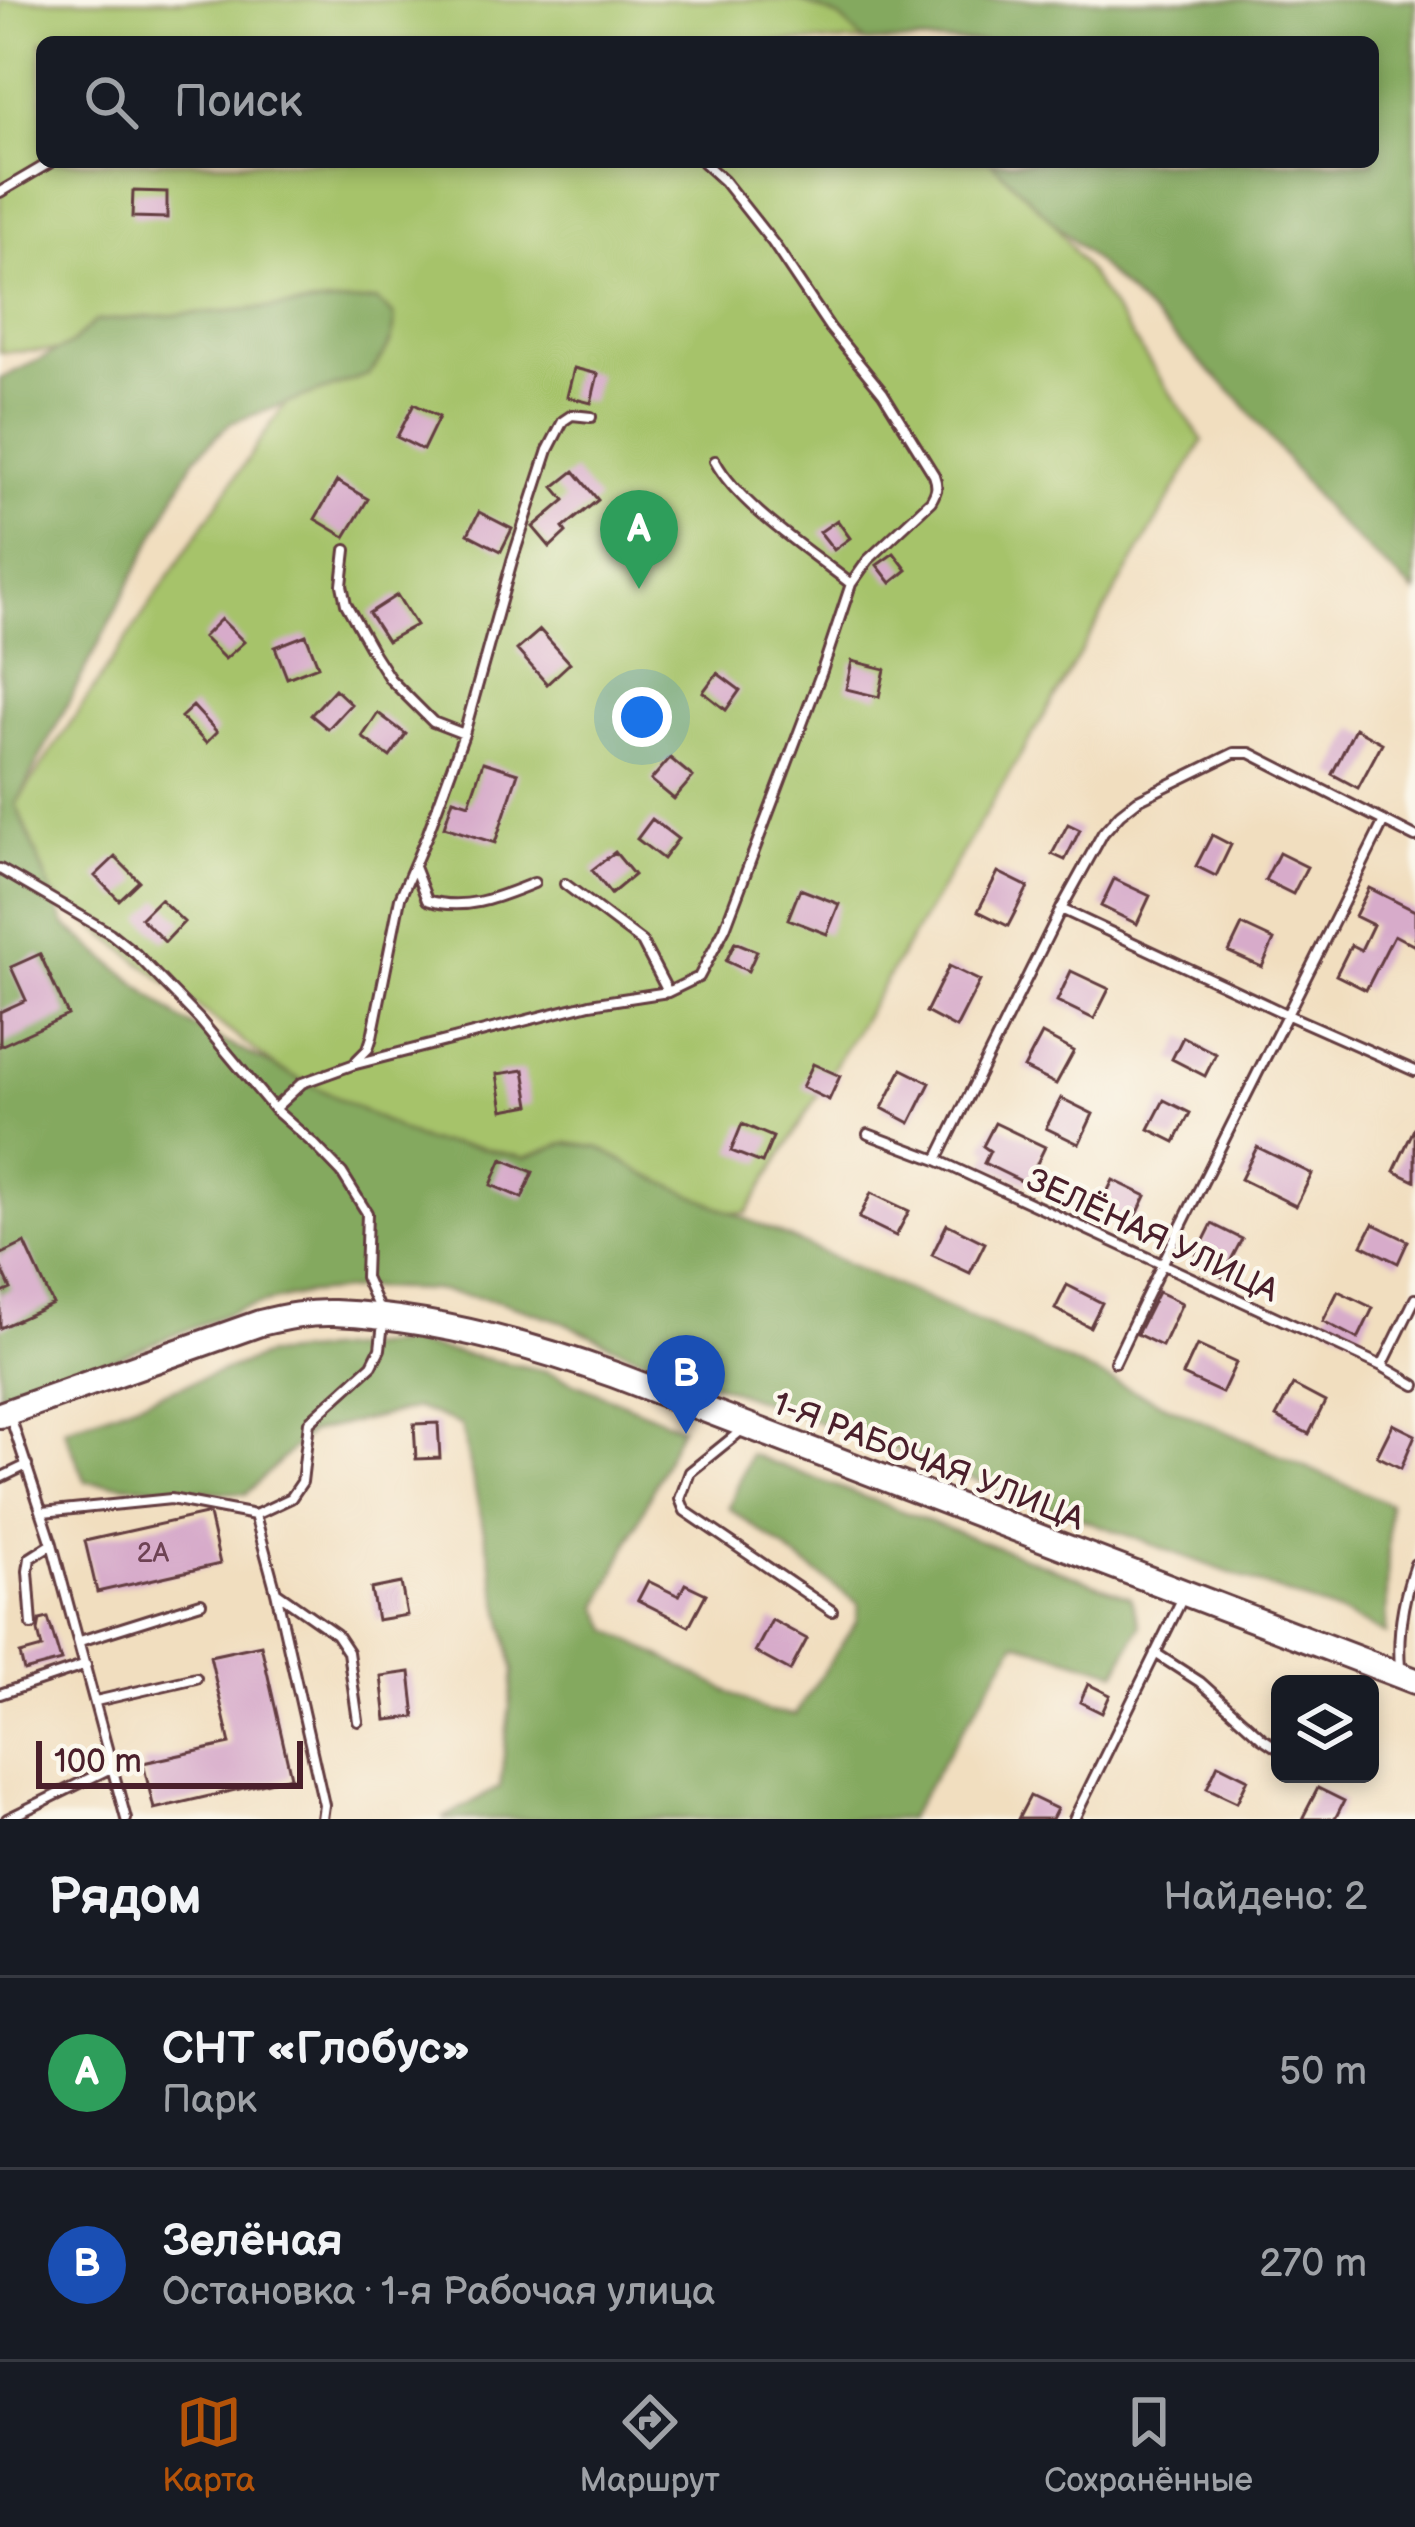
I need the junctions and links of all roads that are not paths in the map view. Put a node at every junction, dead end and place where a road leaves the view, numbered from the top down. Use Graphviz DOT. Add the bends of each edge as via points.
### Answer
graph roads {
  1 [pos="41,168"];
  2 [pos="710,168"];
  3 [pos="0,192"];
  4 [pos="591,417"];
  5 [pos="715,461"];
  6 [pos="346,550"];
  7 [pos="851,584"];
  8 [pos="464,734"];
  9 [pos="1384,821"];
  10 [pos="1415,837"];
  11 [pos="414,866"];
  12 [pos="0,869"];
  13 [pos="534,884"];
  14 [pos="565,884"];
  15 [pos="1061,909"];
  16 [pos="668,992"];
  17 [pos="1288,1016"];
  18 [pos="352,1065"];
  19 [pos="1414,1069"];
  20 [pos="274,1109"];
  21 [pos="868,1134"];
  22 [pos="937,1160"];
  23 [pos="1161,1264"];
  24 [pos="1415,1299"];
  25 [pos="384,1318"];
  26 [pos="1115,1362"];
  27 [pos="1382,1366"];
  28 [pos="1415,1385"];
  29 [pos="4,1414"];
  30 [pos="746,1426"];
  31 [pos="27,1466"];
  32 [pos="0,1478"];
  33 [pos="42,1512"];
  34 [pos="255,1515"];
  35 [pos="52,1544"];
  36 [pos="1415,1564"];
  37 [pos="276,1592"];
  38 [pos="1185,1592"];
  39 [pos="200,1603"];
  40 [pos="832,1611"];
  41 [pos="32,1625"];
  42 [pos="80,1641"];
  43 [pos="1155,1653"];
  44 [pos="86,1664"];
  45 [pos="196,1678"];
  46 [pos="1408,1678"];
  47 [pos="0,1694"];
  48 [pos="96,1701"];
  49 [pos="358,1721"];
  50 [pos="1271,1744"];
  51 [pos="113,1767"];
  52 [pos="7,1819"];
  53 [pos="126,1819"];
  54 [pos="323,1819"];
  55 [pos="1074,1819"];
  1 -- 3 [label="lane"];
  2 -- 7 [label="lane" via="884,393 938,485"];
  4 -- 8 [label="lane" via="563,421 548,450"];
  5 -- 7 [label="lane" via="742,496"];
  6 -- 8 [label="lane" via="346,604 390,679 433,722"];
  7 -- 16 [label="lane" via="725,928 699,977"];
  8 -- 11 [label="lane"];
  9 -- 10 [label="lane"];
  9 -- 15 [label="lane" via="1250,753 1234,754 1120,814"];
  9 -- 17 [label="lane"];
  11 -- 13 [label="lane" via="427,900 442,905 483,903"];
  11 -- 18 [label="lane" via="395,916 372,1037"];
  12 -- 20 [label="lane" via="136,954"];
  14 -- 16 [label="lane" via="642,942"];
  15 -- 17 [label="lane"];
  15 -- 22 [label="lane"];
  16 -- 18 [label="lane"];
  17 -- 19 [label="lane"];
  17 -- 23 [label="lane"];
  18 -- 20 [label="lane" via="312,1077"];
  20 -- 25 [label="lane" via="364,1205 365,1277"];
  21 -- 22 [label="lane, ЗЕЛЁНАЯ УЛИЦА"];
  22 -- 23 [label="lane, ЗЕЛЁНАЯ УЛИЦА"];
  23 -- 26 [label="lane"];
  23 -- 27 [label="lane, ЗЕЛЁНАЯ УЛИЦА"];
  24 -- 27 [label="lane"];
  25 -- 29 [label="main road, 1-Я РАБОЧАЯ УЛИЦА" via="331,1312 260,1323"];
  25 -- 30 [label="main road, 1-Я РАБОЧАЯ УЛИЦА" via="556,1353"];
  25 -- 34 [label="lane" via="372,1365 309,1422 302,1482 291,1498"];
  27 -- 28 [label="lane, ЗЕЛЁНАЯ УЛИЦА"];
  29 -- 31 [label="lane"];
  30 -- 38 [label="main road, 1-Я РАБОЧАЯ УЛИЦА"];
  30 -- 40 [label="lane" via="690,1472 680,1499 686,1511"];
  31 -- 32 [label="lane"];
  31 -- 33 [label="lane"];
  33 -- 34 [label="lane" via="171,1499"];
  33 -- 35 [label="lane"];
  34 -- 37 [label="lane"];
  35 -- 41 [label="lane" via="29,1558"];
  35 -- 42 [label="lane"];
  36 -- 46 [label="lane" via="1399,1634"];
  37 -- 49 [label="lane" via="336,1634 348,1652"];
  37 -- 54 [label="lane"];
  38 -- 43 [label="lane"];
  38 -- 46 [label="main road, 1-Я РАБОЧАЯ УЛИЦА"];
  39 -- 42 [label="lane"];
  42 -- 44 [label="lane"];
  43 -- 50 [label="lane"];
  43 -- 55 [label="lane"];
  44 -- 47 [label="lane"];
  44 -- 48 [label="lane"];
  45 -- 48 [label="lane"];
  48 -- 51 [label="lane"];
  51 -- 52 [label="lane"];
  51 -- 53 [label="lane"];
}
